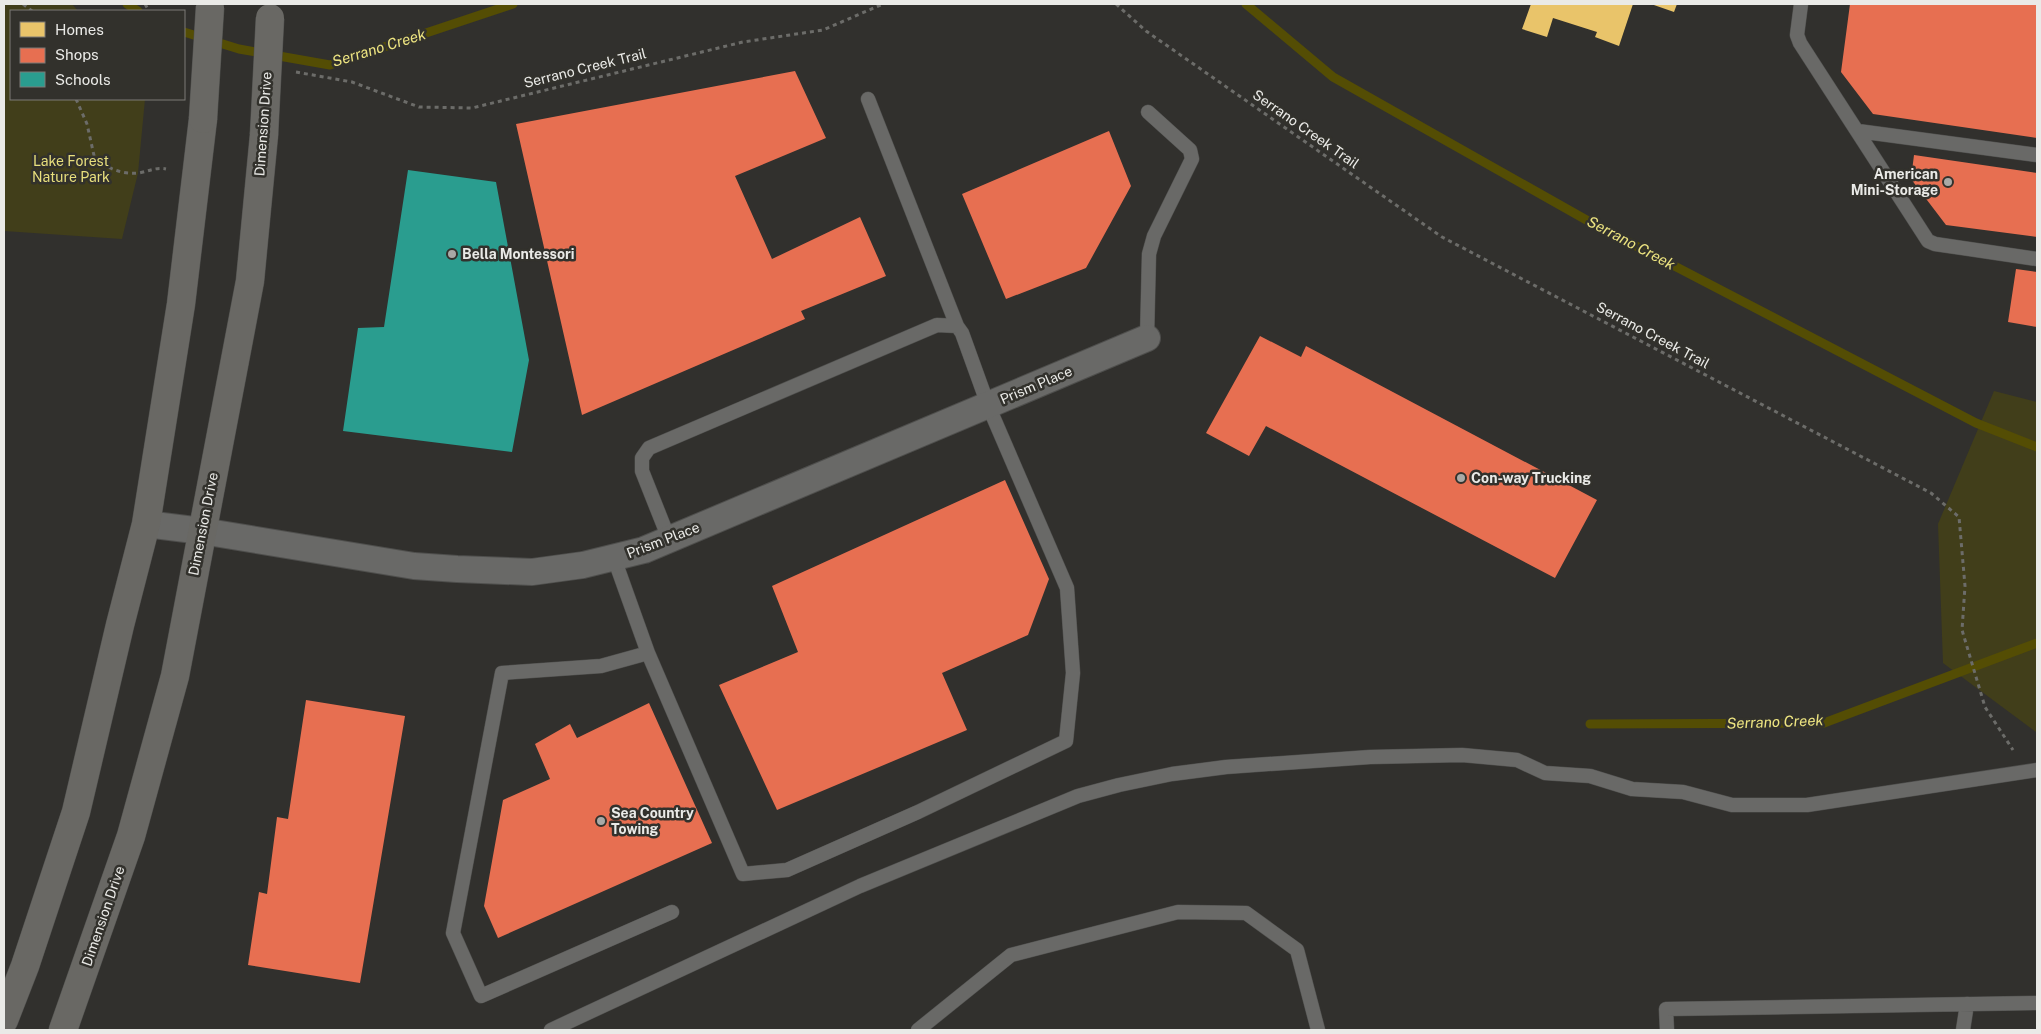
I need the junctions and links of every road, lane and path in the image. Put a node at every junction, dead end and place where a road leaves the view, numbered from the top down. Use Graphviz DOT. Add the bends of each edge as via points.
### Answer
graph roads {
  1 [pos="883,4"];
  2 [pos="1116,4"];
  3 [pos="1801,4"];
  4 [pos="210,6"];
  5 [pos="270,11"];
  6 [pos="291,71"];
  7 [pos="868,99"];
  8 [pos="76,100"];
  9 [pos="1148,112"];
  10 [pos="1858,132"];
  11 [pos="2037,156"];
  12 [pos="167,169"];
  13 [pos="2037,259"];
  14 [pos="957,326"];
  15 [pos="1147,338"];
  16 [pos="988,405"];
  17 [pos="146,524"];
  18 [pos="202,530"];
  19 [pos="669,539"];
  20 [pos="614,558"];
  21 [pos="648,653"];
  22 [pos="2037,770"];
  23 [pos="672,912"];
  24 [pos="2037,1003"];
  25 [pos="1967,1004"];
  26 [pos="4,1020"];
  27 [pos="63,1030"];
  28 [pos="551,1030"];
  29 [pos="918,1030"];
  30 [pos="1318,1030"];
  31 [pos="1667,1030"];
  32 [pos="1963,1030"];
  1 -- 6 [label="path, Serrano Creek Trail" via="823,30 743,42 472,108 419,107 352,82"];
  2 -- 22 [label="path, Serrano Creek Trail" via="1146,31 1442,237 1931,493 1958,517 1965,586 1962,630 1985,707 2012,749"];
  3 -- 10 [label="lane" via="1797,28 1800,44"];
  4 -- 17 [label="main road, bridge" via="204,119 181,304"];
  5 -- 18 [label="main road, Dimension Drive, bridge" via="264,135 250,281"];
  7 -- 14 [label="lane"];
  8 -- 12 [label="path" via="87,124 95,160 114,171 138,173"];
  9 -- 15 [label="lane" via="1190,150 1192,159 1154,236 1149,254"];
  10 -- 11 [label="lane"];
  10 -- 13 [label="lane" via="1928,240 1935,244"];
  14 -- 16 [label="lane"];
  14 -- 19 [label="lane" via="937,325 649,448 642,458 642,471"];
  15 -- 16 [label="street, Prism Place"];
  16 -- 19 [label="street, Prism Place"];
  16 -- 21 [label="lane" via="1067,588 1073,672 1066,741 787,870 743,874"];
  17 -- 18 [label="street, Prism Place"];
  17 -- 26 [label="main road" via="76,812"];
  18 -- 20 [label="street, Prism Place" via="414,566 532,572 583,566"];
  18 -- 27 [label="main road, Dimension Drive" via="175,676 131,836"];
  19 -- 20 [label="street, Prism Place"];
  20 -- 21 [label="lane"];
  21 -- 23 [label="lane" via="601,666 502,673 452,933 481,996"];
  22 -- 28 [label="lane" via="1808,805 1732,805 1683,792 1632,789 1590,776 1545,773 1517,760 1462,755 1370,757 1172,774 1078,796 896,871"];
  24 -- 25 [label="lane"];
  25 -- 31 [label="lane" via="1666,1009"];
  25 -- 32 [label="lane"];
  29 -- 30 [label="lane" via="1011,955 1178,912 1246,913 1297,950"];
}
